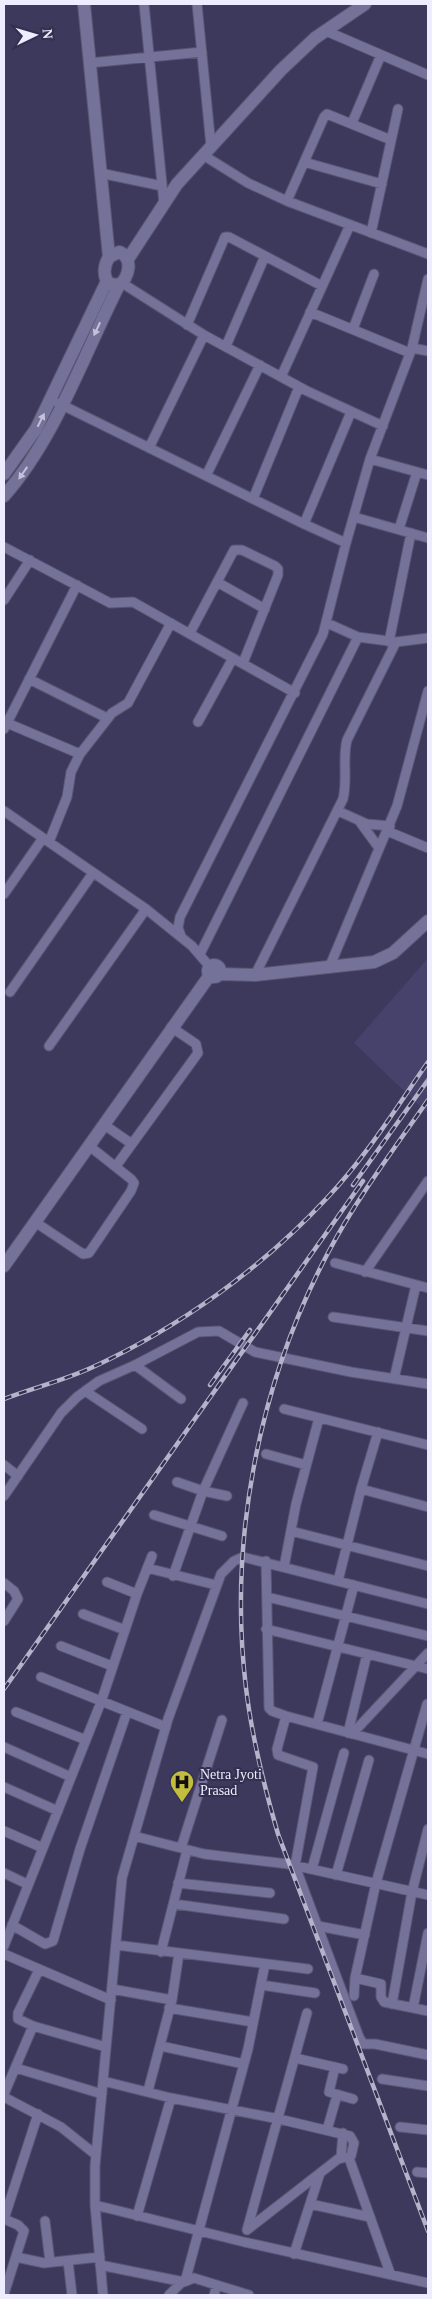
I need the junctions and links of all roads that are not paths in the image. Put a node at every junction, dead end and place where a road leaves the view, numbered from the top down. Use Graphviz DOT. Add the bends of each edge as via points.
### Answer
graph roads {
  1 [pos="84,4"];
  2 [pos="144,4"];
  3 [pos="197,4"];
  4 [pos="365,4"];
  5 [pos="326,31"];
  6 [pos="202,52"];
  7 [pos="381,55"];
  8 [pos="149,58"];
  9 [pos="90,63"];
  10 [pos="428,76"];
  11 [pos="398,108"];
  12 [pos="352,123"];
  13 [pos="391,140"];
  14 [pos="207,150"];
  15 [pos="304,162"];
  16 [pos="100,173"];
  17 [pos="382,184"];
  18 [pos="162,186"];
  19 [pos="287,200"];
  20 [pos="164,204"];
  21 [pos="350,225"];
  22 [pos="371,233"];
  23 [pos="428,254"];
  24 [pos="265,256"];
  25 [pos="109,257"];
  26 [pos="128,259"];
  27 [pos="374,274"];
  28 [pos="428,279"];
  29 [pos="116,283"];
  30 [pos="322,286"];
  31 [pos="310,312"];
  32 [pos="424,317"];
  33 [pos="187,325"];
  34 [pos="353,329"];
  35 [pos="204,335"];
  36 [pos="226,346"];
  37 [pos="411,350"];
  38 [pos="428,351"];
  39 [pos="260,365"];
  40 [pos="281,377"];
  41 [pos="299,387"];
  42 [pos="56,402"];
  43 [pos="351,412"];
  44 [pos="383,426"];
  45 [pos="150,448"];
  46 [pos="370,460"];
  47 [pos="417,472"];
  48 [pos="4,474"];
  49 [pos="428,475"];
  50 [pos="206,476"];
  51 [pos="4,496"];
  52 [pos="253,499"];
  53 [pos="354,517"];
  54 [pos="304,524"];
  55 [pos="399,529"];
  56 [pos="410,533"];
  57 [pos="428,538"];
  58 [pos="346,543"];
  59 [pos="4,547"];
  60 [pos="30,560"];
  61 [pos="217,582"];
  62 [pos="77,585"];
  63 [pos="4,600"];
  64 [pos="265,609"];
  65 [pos="171,623"];
  66 [pos="327,623"];
  67 [pos="190,633"];
  68 [pos="358,637"];
  69 [pos="428,638"];
  70 [pos="392,642"];
  71 [pos="233,658"];
  72 [pos="243,663"];
  73 [pos="29,679"];
  74 [pos="428,691"];
  75 [pos="295,693"];
  76 [pos="107,718"];
  77 [pos="198,722"];
  78 [pos="5,726"];
  79 [pos="80,754"];
  80 [pos="338,811"];
  81 [pos="4,812"];
  82 [pos="360,822"];
  83 [pos="388,828"];
  84 [pos="46,840"];
  85 [pos="380,848"];
  86 [pos="428,848"];
  87 [pos="93,873"];
  88 [pos="4,894"];
  89 [pos="146,909"];
  90 [pos="428,921"];
  91 [pos="181,936"];
  92 [pos="200,954"];
  93 [pos="329,968"];
  94 [pos="213,972"];
  95 [pos="255,975"];
  96 [pos="10,992"];
  97 [pos="172,1027"];
  98 [pos="49,1046"];
  99 [pos="103,1124"];
  100 [pos="132,1144"];
  101 [pos="88,1145"];
  102 [pos="116,1166"];
  103 [pos="428,1181"];
  104 [pos="35,1222"];
  105 [pos="335,1263"];
  106 [pos="4,1266"];
  107 [pos="365,1272"];
  108 [pos="416,1285"];
  109 [pos="428,1288"];
  110 [pos="333,1317"];
  111 [pos="408,1326"];
  112 [pos="428,1331"];
  113 [pos="135,1364"];
  114 [pos="394,1379"];
  115 [pos="428,1384"];
  116 [pos="85,1391"];
  117 [pos="181,1399"];
  118 [pos="244,1403"];
  119 [pos="284,1409"];
  120 [pos="319,1418"];
  121 [pos="142,1429"];
  122 [pos="378,1432"];
  123 [pos="428,1445"];
  124 [pos="266,1454"];
  125 [pos="4,1465"];
  126 [pos="306,1465"];
  127 [pos="18,1476"];
  128 [pos="177,1482"];
  129 [pos="361,1489"];
  130 [pos="203,1491"];
  131 [pos="4,1494"];
  132 [pos="227,1496"];
  133 [pos="428,1507"];
  134 [pos="154,1515"];
  135 [pos="189,1526"];
  136 [pos="291,1531"];
  137 [pos="222,1536"];
  138 [pos="346,1546"];
  139 [pos="152,1556"];
  140 [pos="266,1561"];
  141 [pos="428,1566"];
  142 [pos="284,1567"];
  143 [pos="147,1568"];
  144 [pos="173,1576"];
  145 [pos="338,1581"];
  146 [pos="107,1582"];
  147 [pos="4,1584"];
  148 [pos="354,1585"];
  149 [pos="216,1586"];
  150 [pos="137,1594"];
  151 [pos="266,1597"];
  152 [pos="428,1604"];
  153 [pos="83,1614"];
  154 [pos="346,1616"];
  155 [pos="4,1621"];
  156 [pos="125,1630"];
  157 [pos="266,1630"];
  158 [pos="428,1636"];
  159 [pos="61,1646"];
  160 [pos="337,1647"];
  161 [pos="428,1653"];
  162 [pos="367,1654"];
  163 [pos="415,1665"];
  164 [pos="112,1666"];
  165 [pos="428,1669"];
  166 [pos="41,1677"];
  167 [pos="101,1702"];
  168 [pos="427,1704"];
  169 [pos="16,1712"];
  170 [pos="128,1712"];
  171 [pos="286,1716"];
  172 [pos="222,1720"];
  173 [pos="317,1724"];
  174 [pos="166,1727"];
  175 [pos="350,1733"];
  176 [pos="86,1740"];
  177 [pos="4,1747"];
  178 [pos="414,1751"];
  179 [pos="344,1753"];
  180 [pos="428,1754"];
  181 [pos="369,1760"];
  182 [pos="71,1777"];
  183 [pos="4,1787"];
  184 [pos="58,1811"];
  185 [pos="428,1829"];
  186 [pos="4,1830"];
  187 [pos="134,1836"];
  188 [pos="43,1848"];
  189 [pos="184,1849"];
  190 [pos="295,1866"];
  191 [pos="312,1870"];
  192 [pos="4,1873"];
  193 [pos="336,1875"];
  194 [pos="376,1883"];
  195 [pos="27,1884"];
  196 [pos="178,1884"];
  197 [pos="412,1892"];
  198 [pos="270,1893"];
  199 [pos="428,1895"];
  200 [pos="174,1904"];
  201 [pos="284,1919"];
  202 [pos="12,1925"];
  203 [pos="318,1926"];
  204 [pos="428,1933"];
  205 [pos="365,1935"];
  206 [pos="116,1945"];
  207 [pos="161,1952"];
  208 [pos="4,1953"];
  209 [pos="179,1953"];
  210 [pos="265,1964"];
  211 [pos="308,1969"];
  212 [pos="39,1970"];
  213 [pos="355,1978"];
  214 [pos="261,1985"];
  215 [pos="112,1989"];
  216 [pos="315,1993"];
  217 [pos="354,1996"];
  218 [pos="111,2000"];
  219 [pos="171,2004"];
  220 [pos="392,2004"];
  221 [pos="413,2008"];
  222 [pos="428,2011"];
  223 [pos="307,2014"];
  224 [pos="253,2022"];
  225 [pos="32,2026"];
  226 [pos="161,2046"];
  227 [pos="106,2047"];
  228 [pos="428,2055"];
  229 [pos="295,2058"];
  230 [pos="244,2064"];
  231 [pos="16,2068"];
  232 [pos="382,2079"];
  233 [pos="103,2081"];
  234 [pos="428,2086"];
  235 [pos="148,2091"];
  236 [pos="102,2094"];
  237 [pos="337,2095"];
  238 [pos="4,2096"];
  239 [pos="171,2098"];
  240 [pos="353,2099"];
  241 [pos="232,2110"];
  242 [pos="38,2114"];
  243 [pos="279,2119"];
  244 [pos="400,2127"];
  245 [pos="327,2130"];
  246 [pos="428,2130"];
  247 [pos="96,2155"];
  248 [pos="345,2157"];
  249 [pos="417,2172"];
  250 [pos="320,2173"];
  251 [pos="428,2174"];
  252 [pos="310,2204"];
  253 [pos="95,2205"];
  254 [pos="137,2216"];
  255 [pos="370,2217"];
  256 [pos="4,2219"];
  257 [pos="45,2221"];
  258 [pos="198,2229"];
  259 [pos="247,2230"];
  260 [pos="244,2242"];
  261 [pos="294,2254"];
  262 [pos="16,2257"];
  263 [pos="68,2261"];
  264 [pos="100,2261"];
  265 [pos="50,2262"];
  266 [pos="390,2273"];
  267 [pos="184,2282"];
  268 [pos="428,2283"];
  269 [pos="217,2285"];
  270 [pos="4,2294"];
  271 [pos="72,2295"];
  272 [pos="103,2295"];
  273 [pos="168,2295"];
  274 [pos="214,2295"];
  275 [pos="249,2295"];
  1 -- 9 [label="street"];
  2 -- 8 [label="street"];
  3 -- 6 [label="street"];
  4 -- 5 [label="street"];
  5 -- 7 [label="street"];
  5 -- 14 [label="street" via="281,70"];
  6 -- 8 [label="street"];
  6 -- 14 [label="street"];
  7 -- 10 [label="street"];
  7 -- 12 [label="street"];
  8 -- 9 [label="street"];
  8 -- 18 [label="street"];
  9 -- 16 [label="street"];
  11 -- 13 [label="street"];
  12 -- 13 [label="street"];
  12 -- 15 [label="street" via="328,114 324,117"];
  13 -- 17 [label="street"];
  14 -- 19 [label="street" via="248,183"];
  14 -- 20 [label="street"];
  15 -- 17 [label="street"];
  15 -- 19 [label="street"];
  16 -- 18 [label="street"];
  16 -- 25 [label="street"];
  17 -- 22 [label="street"];
  18 -- 20 [label="street"];
  19 -- 21 [label="street"];
  20 -- 26 [label="street"];
  21 -- 22 [label="street"];
  21 -- 30 [label="street"];
  22 -- 23 [label="street"];
  24 -- 30 [label="street"];
  24 -- 33 [label="street" via="224,237"];
  24 -- 36 [label="street"];
  25 -- 26 [label="street" via="119,252"];
  25 -- 29 [label="street" via="105,268"];
  26 -- 29 [label="street" via="129,265"];
  27 -- 34 [label="street"];
  28 -- 32 [label="street"];
  29 -- 33 [label="street"];
  29 -- 42 [label="street"];
  30 -- 31 [label="street"];
  31 -- 34 [label="street"];
  31 -- 40 [label="street"];
  32 -- 37 [label="street"];
  33 -- 35 [label="street"];
  34 -- 37 [label="street"];
  35 -- 36 [label="street"];
  35 -- 45 [label="street"];
  36 -- 39 [label="street"];
  37 -- 38 [label="street"];
  37 -- 44 [label="street"];
  39 -- 40 [label="street"];
  39 -- 50 [label="street"];
  40 -- 41 [label="street"];
  41 -- 43 [label="street"];
  41 -- 52 [label="street"];
  42 -- 45 [label="street"];
  48 -- 42 [label="street, one-way"];
  42 -- 51 [label="street, one-way" via="43,442 22,476"];
  43 -- 44 [label="street"];
  43 -- 54 [label="street"];
  44 -- 46 [label="street"];
  45 -- 50 [label="street"];
  46 -- 47 [label="street"];
  46 -- 53 [label="street"];
  47 -- 49 [label="street"];
  47 -- 55 [label="street"];
  50 -- 52 [label="street"];
  52 -- 54 [label="street"];
  53 -- 55 [label="street"];
  53 -- 58 [label="street"];
  54 -- 58 [label="street"];
  55 -- 56 [label="street"];
  56 -- 57 [label="street"];
  56 -- 70 [label="street"];
  58 -- 66 [label="street"];
  59 -- 60 [label="street"];
  60 -- 62 [label="street"];
  60 -- 63 [label="street"];
  61 -- 64 [label="street"];
  61 -- 64 [label="street" via="236,549 275,566 278,575"];
  61 -- 67 [label="street"];
  62 -- 65 [label="street" via="113,604 133,602"];
  62 -- 73 [label="street"];
  64 -- 72 [label="street"];
  65 -- 67 [label="street"];
  65 -- 76 [label="street" via="128,703"];
  66 -- 68 [label="street"];
  66 -- 75 [label="street"];
  67 -- 71 [label="street"];
  68 -- 70 [label="street"];
  68 -- 92 [label="street"];
  69 -- 70 [label="street"];
  70 -- 80 [label="street" via="347,740 344,752 345,789"];
  71 -- 72 [label="street"];
  71 -- 77 [label="street"];
  72 -- 75 [label="street"];
  73 -- 76 [label="street"];
  73 -- 78 [label="street"];
  74 -- 83 [label="street" via="404,786"];
  75 -- 91 [label="street" via="180,918 178,928"];
  76 -- 79 [label="street"];
  78 -- 79 [label="street"];
  79 -- 84 [label="street" via="71,772 67,797"];
  80 -- 82 [label="street"];
  80 -- 95 [label="street"];
  81 -- 84 [label="street"];
  82 -- 83 [label="street"];
  82 -- 85 [label="street"];
  83 -- 85 [label="street"];
  83 -- 86 [label="street"];
  84 -- 87 [label="street"];
  84 -- 88 [label="street"];
  85 -- 93 [label="street"];
  87 -- 89 [label="street"];
  87 -- 96 [label="street"];
  89 -- 91 [label="street"];
  89 -- 98 [label="street"];
  90 -- 93 [label="street" via="383,959"];
  91 -- 92 [label="street"];
  92 -- 94 [label="street"];
  93 -- 95 [label="street"];
  94 -- 95 [label="street"];
  94 -- 97 [label="street"];
  97 -- 99 [label="street"];
  97 -- 100 [label="street" via="196,1044 198,1054"];
  99 -- 100 [label="street"];
  99 -- 101 [label="street"];
  100 -- 102 [label="street"];
  101 -- 102 [label="street"];
  101 -- 104 [label="street"];
  102 -- 104 [label="street" via="133,1181 134,1187 89,1253 83,1254"];
  103 -- 107 [label="street"];
  104 -- 106 [label="street"];
  105 -- 107 [label="street"];
  107 -- 108 [label="street"];
  108 -- 109 [label="street"];
  108 -- 111 [label="street"];
  110 -- 111 [label="street"];
  111 -- 112 [label="street"];
  111 -- 114 [label="street"];
  113 -- 114 [label="street" via="188,1336 212,1330 255,1352"];
  113 -- 116 [label="street"];
  113 -- 117 [label="street"];
  114 -- 115 [label="street"];
  116 -- 121 [label="street"];
  116 -- 127 [label="street" via="61,1414"];
  118 -- 130 [label="street"];
  119 -- 120 [label="street"];
  120 -- 122 [label="street"];
  120 -- 126 [label="street"];
  122 -- 123 [label="street"];
  122 -- 129 [label="street"];
  124 -- 126 [label="street"];
  125 -- 127 [label="street"];
  126 -- 136 [label="street"];
  127 -- 131 [label="street"];
  128 -- 130 [label="street"];
  129 -- 133 [label="street"];
  129 -- 138 [label="street"];
  130 -- 132 [label="street"];
  130 -- 135 [label="street"];
  134 -- 135 [label="street"];
  135 -- 137 [label="street"];
  135 -- 144 [label="street"];
  136 -- 138 [label="street"];
  136 -- 142 [label="street"];
  138 -- 141 [label="street"];
  138 -- 145 [label="street"];
  139 -- 143 [label="street"];
  140 -- 142 [label="street"];
  140 -- 149 [label="street" via="243,1557 234,1561 221,1574"];
  140 -- 151 [label="street"];
  142 -- 145 [label="street"];
  143 -- 144 [label="street"];
  143 -- 150 [label="street"];
  144 -- 149 [label="street"];
  145 -- 148 [label="street"];
  146 -- 150 [label="street"];
  147 -- 155 [label="street" via="14,1591 18,1599"];
  148 -- 152 [label="street"];
  148 -- 154 [label="street"];
  149 -- 174 [label="street"];
  150 -- 156 [label="street"];
  151 -- 154 [label="street"];
  151 -- 157 [label="street"];
  153 -- 156 [label="street"];
  154 -- 158 [label="street"];
  154 -- 160 [label="street"];
  156 -- 164 [label="street"];
  157 -- 160 [label="street"];
  157 -- 171 [label="street" via="267,1702 272,1711"];
  159 -- 164 [label="street"];
  160 -- 162 [label="street"];
  160 -- 173 [label="street"];
  161 -- 163 [label="street"];
  162 -- 163 [label="street"];
  162 -- 175 [label="street"];
  163 -- 165 [label="street"];
  163 -- 175 [label="street"];
  164 -- 167 [label="street"];
  166 -- 167 [label="street"];
  167 -- 170 [label="street"];
  167 -- 176 [label="street"];
  168 -- 178 [label="street"];
  169 -- 176 [label="street"];
  170 -- 174 [label="street"];
  170 -- 202 [label="street" via="80,1849 53,1941 45,1944"];
  171 -- 173 [label="street"];
  171 -- 190 [label="street" via="278,1756 312,1767"];
  172 -- 189 [label="street"];
  173 -- 175 [label="street"];
  174 -- 187 [label="street"];
  175 -- 178 [label="street"];
  176 -- 182 [label="street"];
  177 -- 182 [label="street"];
  178 -- 180 [label="street"];
  178 -- 194 [label="street"];
  179 -- 191 [label="street"];
  181 -- 193 [label="street"];
  182 -- 184 [label="street"];
  183 -- 184 [label="street"];
  184 -- 188 [label="street"];
  185 -- 197 [label="street"];
  186 -- 188 [label="street"];
  187 -- 189 [label="street"];
  187 -- 206 [label="street" via="122,1878"];
  188 -- 195 [label="street"];
  189 -- 190 [label="street"];
  189 -- 196 [label="street"];
  190 -- 191 [label="street"];
  190 -- 203 [label="street"];
  191 -- 193 [label="street"];
  192 -- 195 [label="street"];
  193 -- 194 [label="street"];
  194 -- 197 [label="street"];
  194 -- 205 [label="street"];
  195 -- 202 [label="street"];
  196 -- 198 [label="street"];
  196 -- 200 [label="street"];
  197 -- 199 [label="street"];
  197 -- 220 [label="street"];
  200 -- 201 [label="street"];
  200 -- 207 [label="street"];
  202 -- 208 [label="street"];
  203 -- 205 [label="street"];
  203 -- 228 [label="street" via="363,2044"];
  204 -- 221 [label="street"];
  205 -- 213 [label="street"];
  206 -- 207 [label="street"];
  206 -- 215 [label="street"];
  207 -- 209 [label="street"];
  208 -- 212 [label="street"];
  209 -- 210 [label="street"];
  209 -- 219 [label="street"];
  210 -- 211 [label="street"];
  210 -- 214 [label="street"];
  212 -- 218 [label="street"];
  212 -- 225 [label="street" via="17,2017 20,2022"];
  213 -- 217 [label="street"];
  213 -- 220 [label="street" via="381,1984 382,2000"];
  214 -- 216 [label="street"];
  214 -- 224 [label="street"];
  215 -- 218 [label="street"];
  215 -- 219 [label="street"];
  218 -- 227 [label="street"];
  219 -- 224 [label="street"];
  219 -- 226 [label="street"];
  220 -- 221 [label="street"];
  221 -- 222 [label="street"];
  223 -- 229 [label="street"];
  224 -- 230 [label="street"];
  225 -- 227 [label="street"];
  225 -- 231 [label="street"];
  226 -- 230 [label="street"];
  226 -- 235 [label="street"];
  227 -- 233 [label="street"];
  229 -- 237 [label="street" via="339,2068 329,2091"];
  229 -- 243 [label="street"];
  230 -- 241 [label="street"];
  231 -- 236 [label="street"];
  231 -- 238 [label="street"];
  232 -- 234 [label="street"];
  233 -- 235 [label="street"];
  233 -- 236 [label="street"];
  235 -- 239 [label="street"];
  236 -- 247 [label="street"];
  237 -- 240 [label="street"];
  237 -- 245 [label="street"];
  238 -- 242 [label="street"];
  239 -- 241 [label="street"];
  239 -- 254 [label="street"];
  241 -- 243 [label="street"];
  241 -- 258 [label="street"];
  242 -- 247 [label="street" via="75,2136"];
  242 -- 256 [label="street"];
  243 -- 245 [label="street"];
  243 -- 259 [label="street"];
  244 -- 246 [label="street"];
  245 -- 248 [label="street" via="350,2136 354,2144 353,2154"];
  247 -- 253 [label="street"];
  248 -- 250 [label="street"];
  248 -- 255 [label="street"];
  249 -- 251 [label="street"];
  250 -- 252 [label="street"];
  250 -- 259 [label="street"];
  252 -- 255 [label="street"];
  252 -- 261 [label="street"];
  253 -- 254 [label="street"];
  253 -- 264 [label="street"];
  254 -- 258 [label="street"];
  255 -- 266 [label="street"];
  256 -- 262 [label="street" via="23,2227"];
  257 -- 265 [label="street"];
  258 -- 260 [label="street"];
  258 -- 267 [label="street"];
  259 -- 260 [label="street"];
  260 -- 261 [label="street"];
  261 -- 266 [label="street"];
  262 -- 265 [label="street"];
  262 -- 270 [label="street"];
  263 -- 264 [label="street"];
  263 -- 265 [label="street"];
  263 -- 271 [label="street"];
  264 -- 267 [label="street"];
  264 -- 272 [label="street"];
  266 -- 268 [label="street"];
  267 -- 269 [label="street" via="194,2278"];
  267 -- 273 [label="street"];
  269 -- 274 [label="street"];
  269 -- 275 [label="street"];
}
